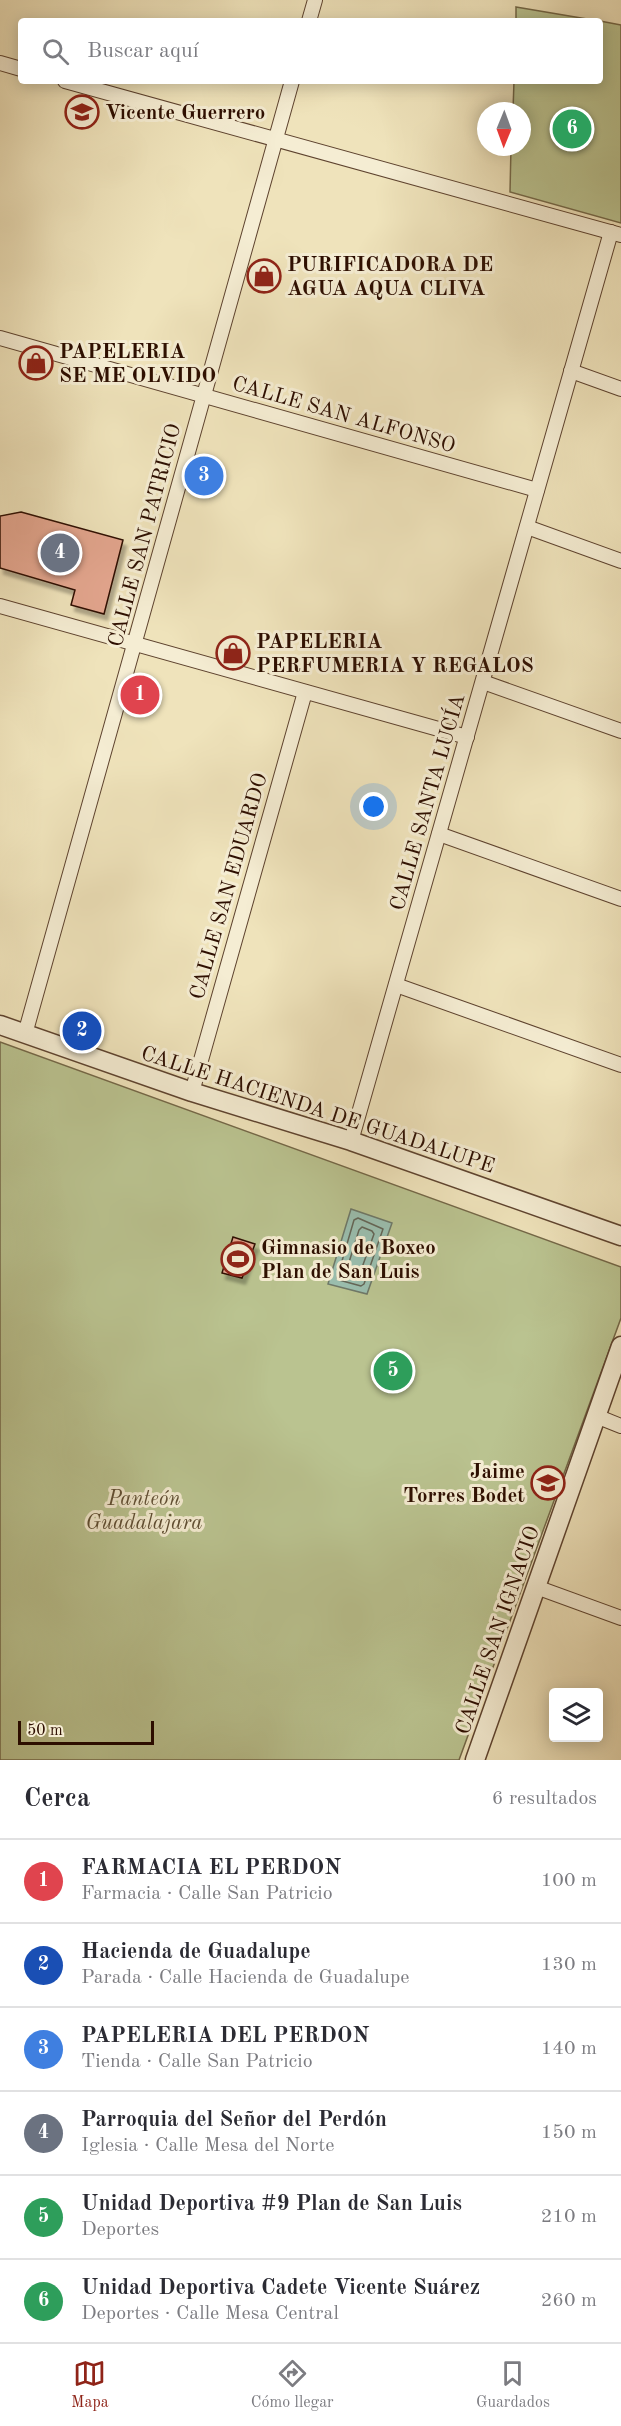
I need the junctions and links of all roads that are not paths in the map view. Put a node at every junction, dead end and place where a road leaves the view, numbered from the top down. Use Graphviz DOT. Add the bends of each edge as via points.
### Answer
graph roads {
  1 [pos="315,0"];
  2 [pos="310,18"];
  3 [pos="0,63"];
  4 [pos="18,68"];
  5 [pos="76,84"];
  6 [pos="291,84"];
  7 [pos="275,139"];
  8 [pos="616,233"];
  9 [pos="0,338"];
  10 [pos="571,371"];
  11 [pos="621,389"];
  12 [pos="204,396"];
  13 [pos="537,490"];
  14 [pos="527,527"];
  15 [pos="621,561"];
  16 [pos="0,606"];
  17 [pos="136,644"];
  18 [pos="483,682"];
  19 [pos="305,692"];
  20 [pos="621,731"];
  21 [pos="467,738"];
  22 [pos="439,834"];
  23 [pos="621,899"];
  24 [pos="396,986"];
  25 [pos="0,1025"];
  26 [pos="25,1034"];
  27 [pos="621,1065"];
  28 [pos="192,1092"];
  29 [pos="351,1141"];
  30 [pos="621,1236"];
  31 [pos="621,1346"];
  32 [pos="596,1416"];
  33 [pos="621,1426"];
  34 [pos="536,1587"];
  35 [pos="621,1618"];
  36 [pos="475,1760"];
  1 -- 2 [label="street"];
  3 -- 4 [label="street"];
  5 -- 7 [label="street"];
  6 -- 7 [label="street, CALLE SAN PATRICIO"];
  7 -- 8 [label="street"];
  7 -- 12 [label="street, CALLE SAN PATRICIO"];
  8 -- 10 [label="street, CALLE SANTA LUCÍA"];
  9 -- 12 [label="street, CALLE SAN ALFONSO"];
  10 -- 11 [label="street"];
  10 -- 13 [label="street, CALLE SANTA LUCÍA"];
  12 -- 13 [label="street, CALLE SAN ALFONSO"];
  12 -- 17 [label="street, CALLE SAN PATRICIO"];
  13 -- 14 [label="street, CALLE SANTA LUCÍA"];
  14 -- 15 [label="street"];
  14 -- 18 [label="street, CALLE SANTA LUCÍA"];
  16 -- 17 [label="street"];
  17 -- 19 [label="street"];
  17 -- 26 [label="street, CALLE SAN PATRICIO"];
  18 -- 20 [label="street"];
  18 -- 21 [label="street, CALLE SANTA LUCÍA"];
  19 -- 21 [label="street"];
  19 -- 28 [label="street, CALLE SAN EDUARDO"];
  21 -- 22 [label="street, CALLE SANTA LUCÍA"];
  22 -- 23 [label="street"];
  22 -- 24 [label="street, CALLE SANTA LUCÍA"];
  24 -- 27 [label="street"];
  24 -- 29 [label="street, CALLE SANTA LUCÍA"];
  25 -- 26 [label="street, CALLE HACIENDA DE GUADALUPE"];
  26 -- 28 [label="street, CALLE HACIENDA DE GUADALUPE"];
  28 -- 29 [label="street, CALLE HACIENDA DE GUADALUPE"];
  29 -- 30 [label="street, CALLE HACIENDA DE GUADALUPE"];
  31 -- 32 [label="street, CALLE SAN IGNACIO"];
  32 -- 33 [label="street"];
  32 -- 34 [label="street, CALLE SAN IGNACIO"];
  34 -- 35 [label="street"];
  34 -- 36 [label="street, CALLE SAN IGNACIO"];
}
